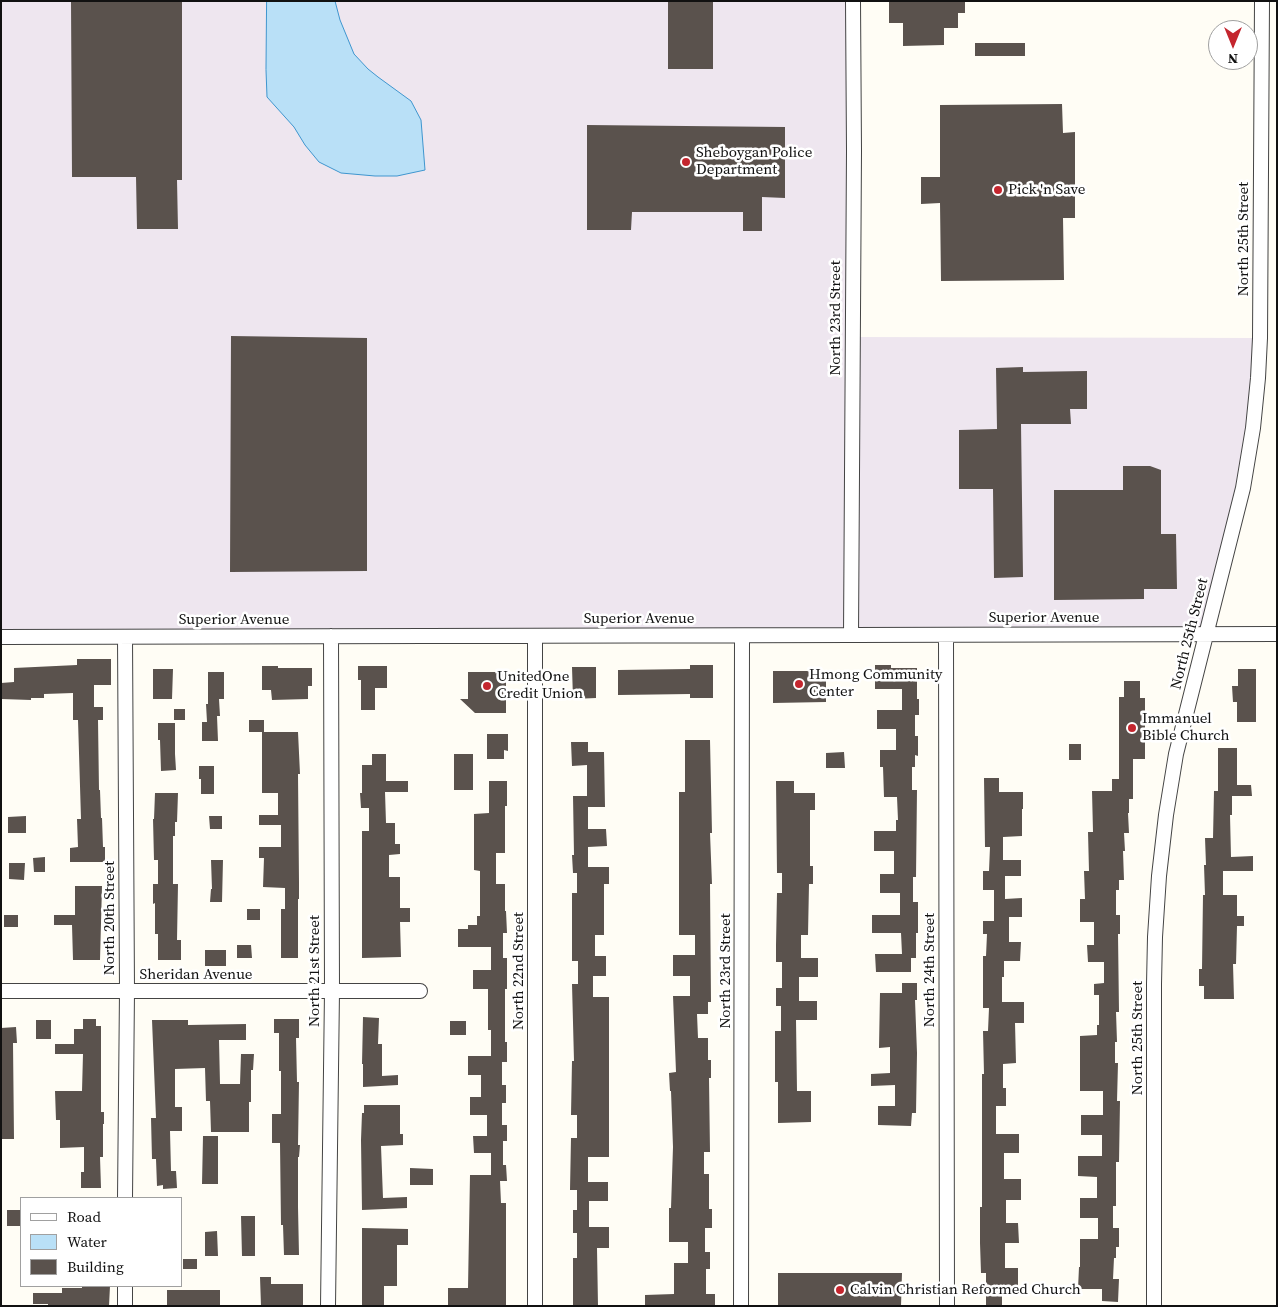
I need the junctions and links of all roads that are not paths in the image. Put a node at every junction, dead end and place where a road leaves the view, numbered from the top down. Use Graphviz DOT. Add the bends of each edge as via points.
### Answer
graph roads {
  1 [pos="853,1"];
  2 [pos="1262,1"];
  3 [pos="1206,634"];
  4 [pos="1277,634"];
  5 [pos="851,635"];
  6 [pos="946,635"];
  7 [pos="331,636"];
  8 [pos="535,636"];
  9 [pos="742,636"];
  10 [pos="1,637"];
  11 [pos="125,637"];
  12 [pos="1,991"];
  13 [pos="332,991"];
  14 [pos="420,991"];
  15 [pos="127,992"];
  16 [pos="125,1197"];
  17 [pos="125,1287"];
  18 [pos="124,1306"];
  19 [pos="328,1306"];
  20 [pos="535,1306"];
  21 [pos="741,1306"];
  22 [pos="947,1306"];
  23 [pos="1154,1306"];
  1 -- 5 [label="street, North 23rd Street"];
  2 -- 3 [label="street, North 25th Street" via="1258,378 1243,488"];
  3 -- 4 [label="street, Superior Avenue"];
  3 -- 6 [label="street, Superior Avenue"];
  3 -- 23 [label="street, North 25th Street" via="1176,754 1159,876 1154,984"];
  5 -- 6 [label="street, Superior Avenue"];
  5 -- 9 [label="street, Superior Avenue"];
  6 -- 22 [label="street, North 24th Street"];
  7 -- 8 [label="street, Superior Avenue"];
  7 -- 11 [label="street, Superior Avenue"];
  7 -- 13 [label="street, North 21st Street"];
  8 -- 9 [label="street, Superior Avenue"];
  8 -- 20 [label="street, North 22nd Street"];
  9 -- 21 [label="street, North 23rd Street"];
  10 -- 11 [label="street, Superior Avenue"];
  11 -- 15 [label="street, North 20th Street"];
  12 -- 15 [label="street, Sheridan Avenue"];
  13 -- 14 [label="street, Sheridan Avenue"];
  13 -- 15 [label="street, Sheridan Avenue"];
  13 -- 19 [label="street, North 21st Street"];
  15 -- 16 [label="street, North 20th Street"];
  17 -- 18 [label="street"];
}
